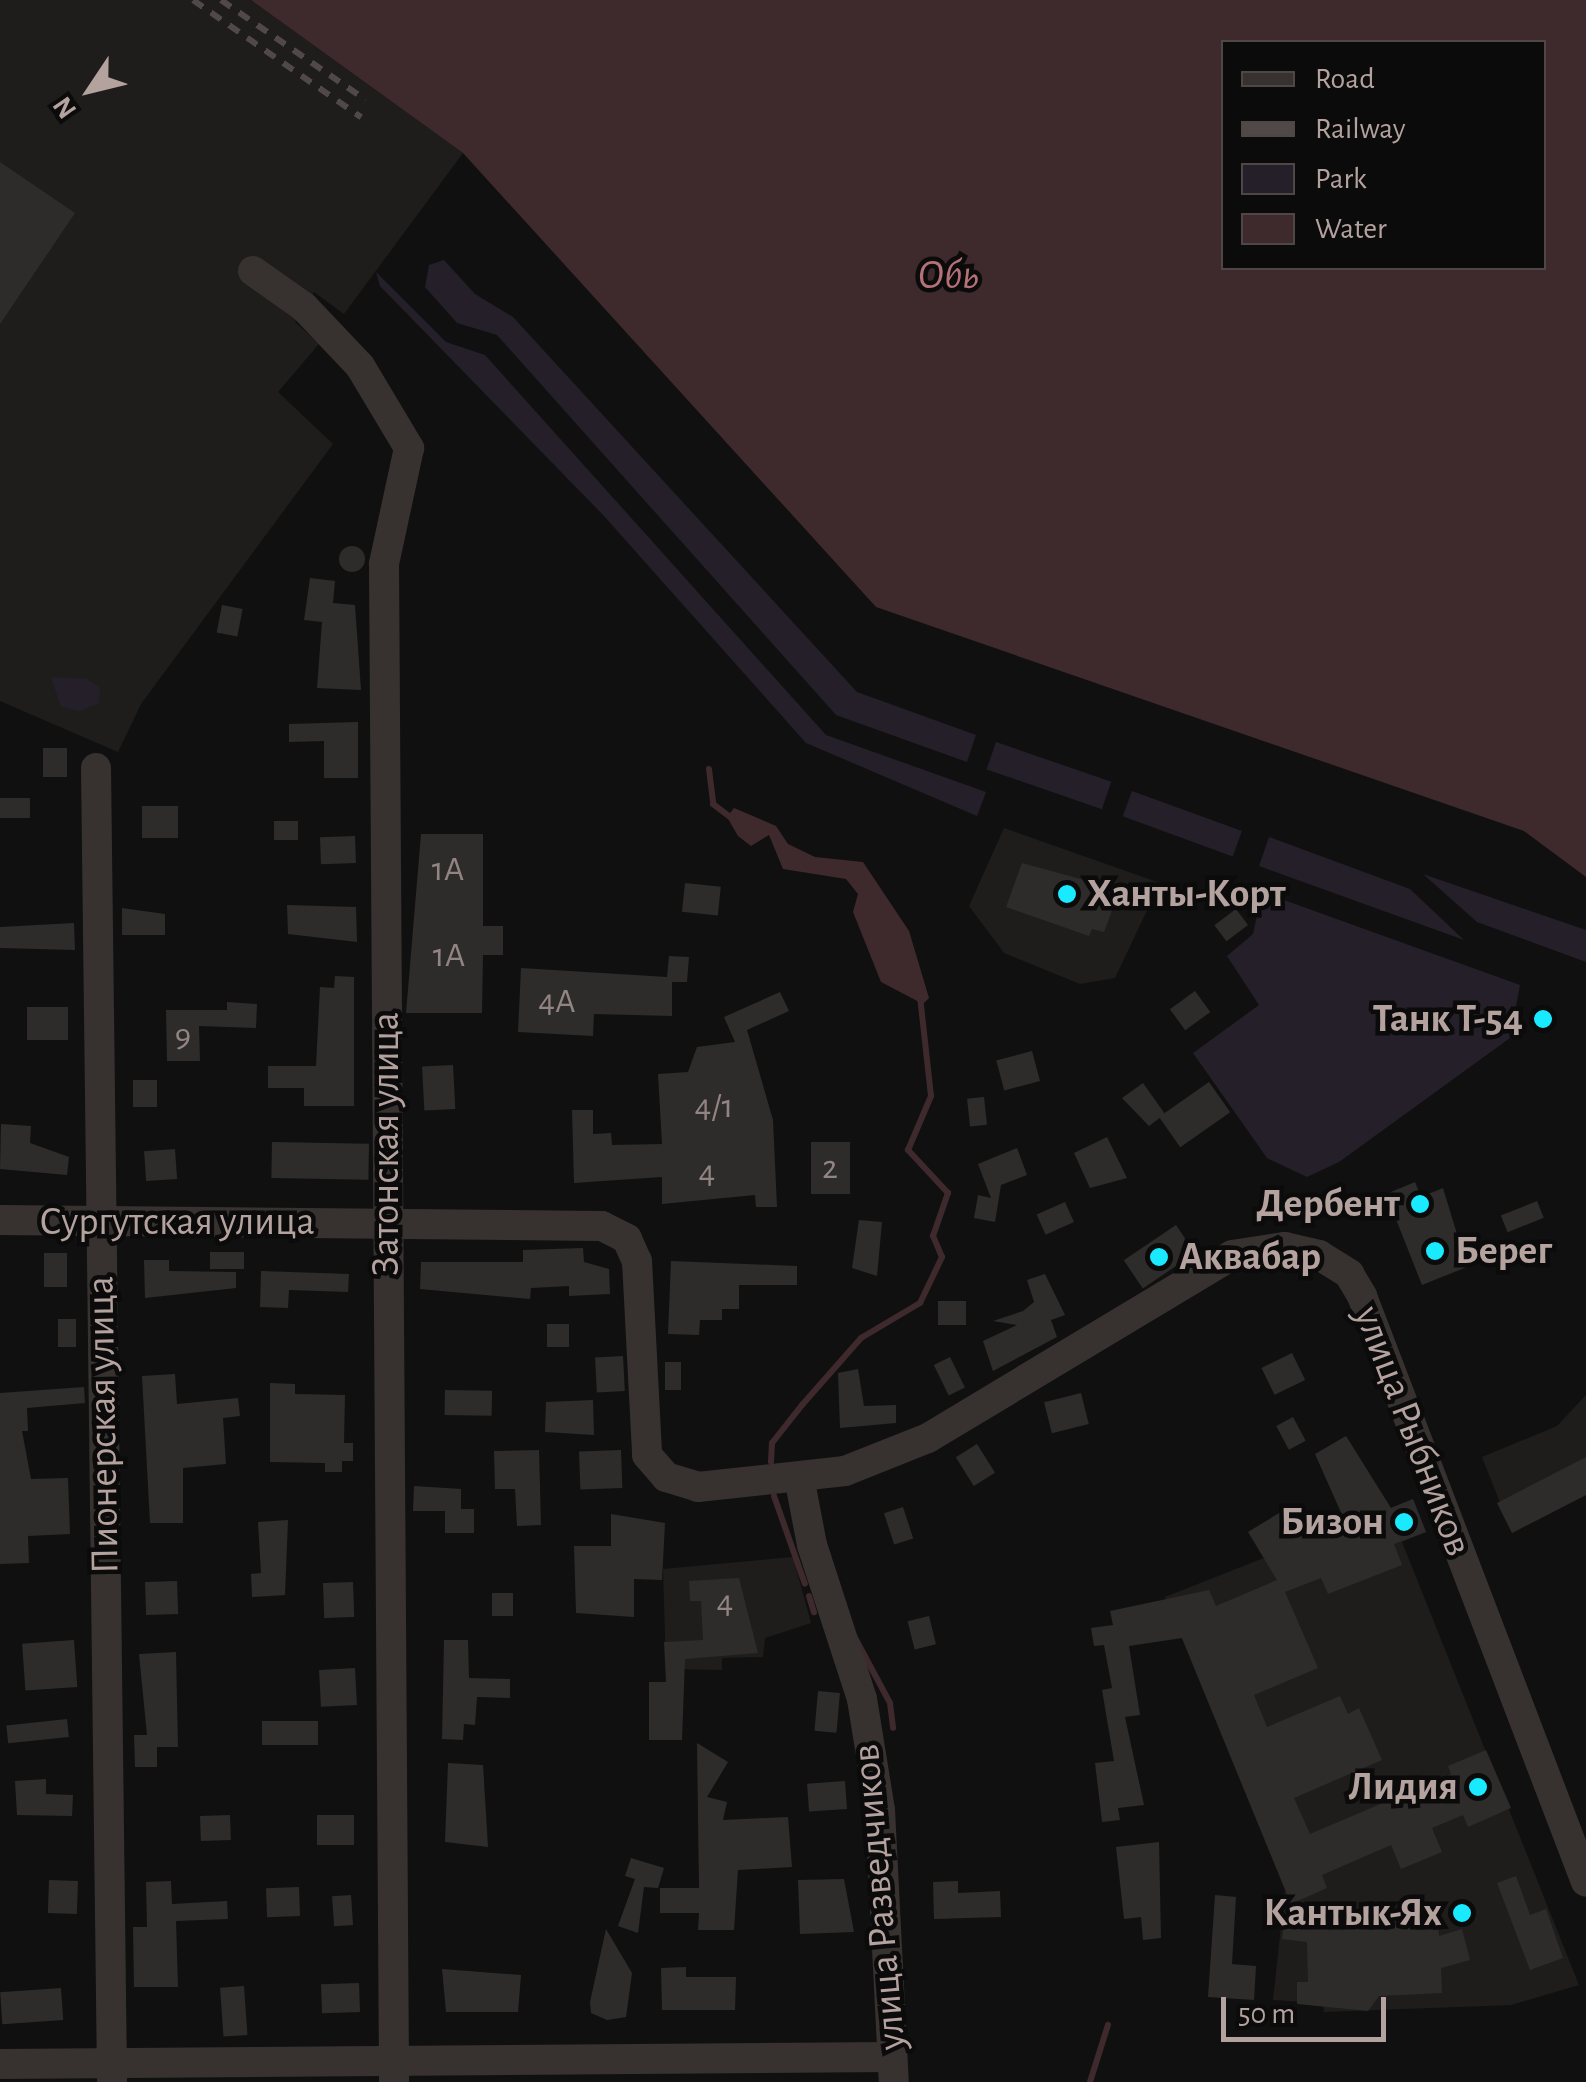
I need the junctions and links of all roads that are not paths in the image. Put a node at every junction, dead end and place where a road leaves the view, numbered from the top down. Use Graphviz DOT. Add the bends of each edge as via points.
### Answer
graph roads {
  1 [pos="253,270"];
  2 [pos="96,768"];
  3 [pos="0,1220"];
  4 [pos="386,1222"];
  5 [pos="100,1223"];
  6 [pos="800,1482"];
  7 [pos="1586,1882"];
  8 [pos="0,2064"];
  9 [pos="893,2069"];
  10 [pos="393,2071"];
  11 [pos="112,2072"];
  1 -- 4 [label="street, Затонская улица" via="304,307 360,366 409,448 384,564"];
  2 -- 5 [label="street, Пионерская улица"];
  3 -- 5 [label="street, Сургутская улица"];
  4 -- 5 [label="street, Сургутская улица"];
  4 -- 6 [label="street, Сургутская улица" via="576,1222 627,1239 637,1261 646,1454 666,1477 698,1487"];
  4 -- 10 [label="street, Затонская улица"];
  5 -- 11 [label="street, Пионерская улица"];
  6 -- 7 [label="street, улица Рыбников" via="928,1438 1232,1255 1285,1247 1319,1255 1349,1274 1362,1296"];
  6 -- 9 [label="street, улица Разведчиков" via="812,1545 862,1699 880,1810"];
  8 -- 11 [label="street"];
  9 -- 10 [label="street"];
  10 -- 11 [label="street"];
}
